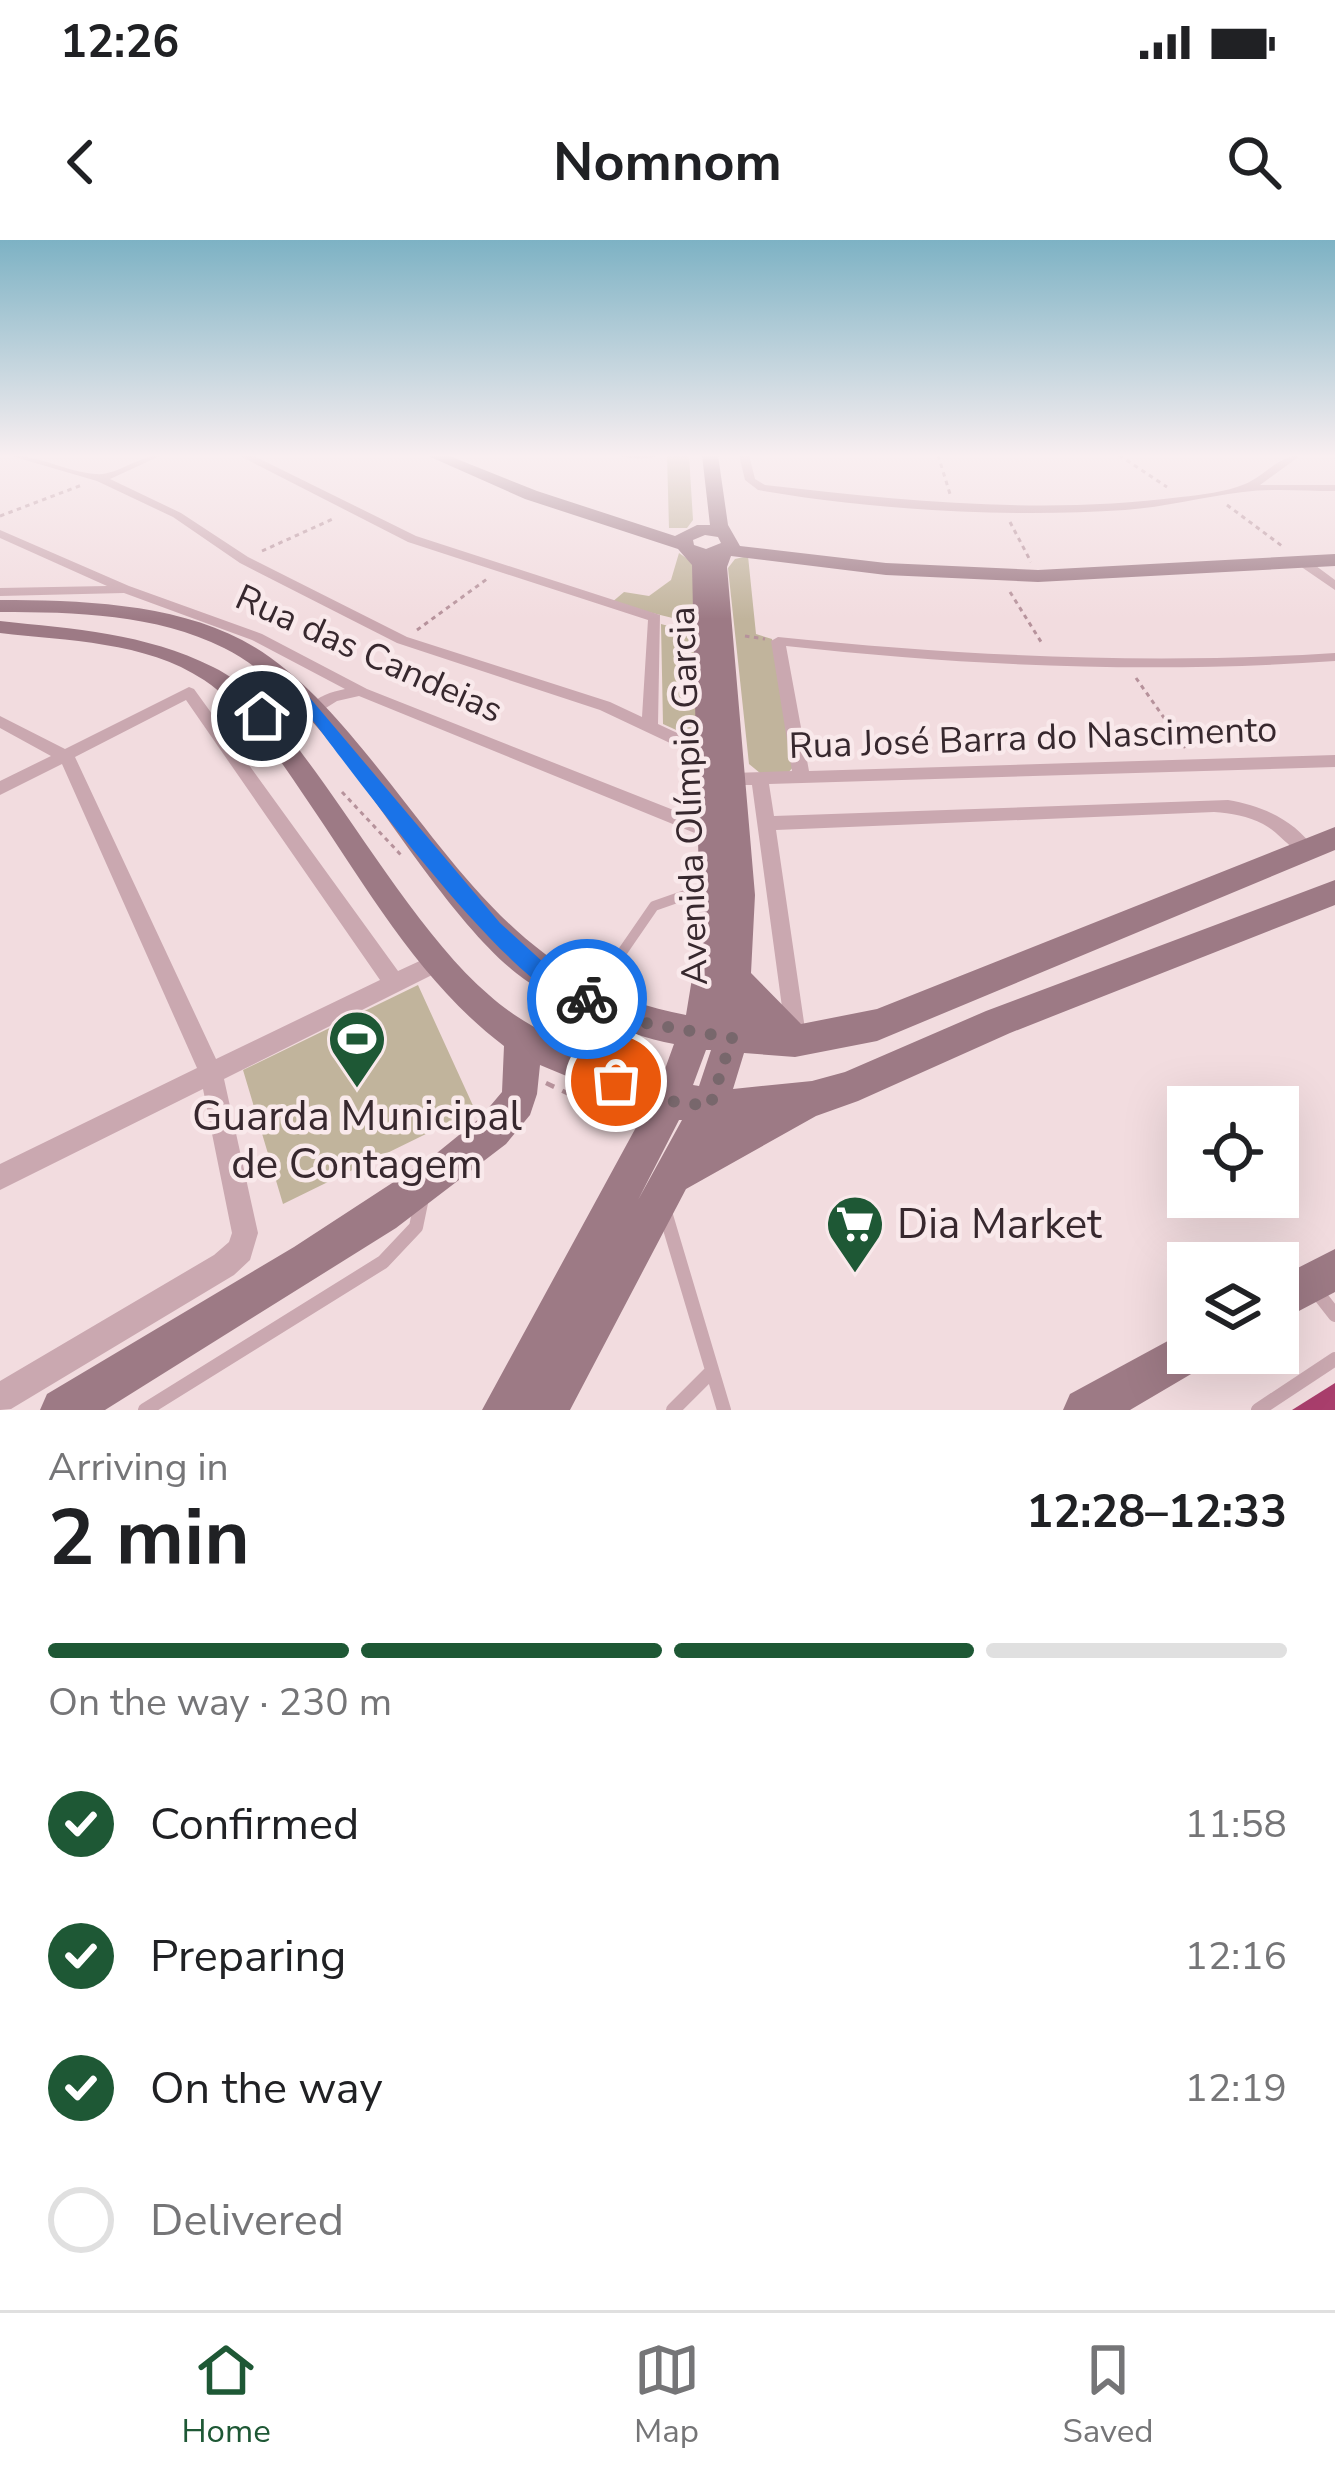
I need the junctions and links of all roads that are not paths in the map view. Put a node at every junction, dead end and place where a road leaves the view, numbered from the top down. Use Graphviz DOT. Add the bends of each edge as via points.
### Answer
graph roads {
  1 [pos="166,510"];
  2 [pos="352,510"];
  3 [pos="578,510"];
  4 [pos="691,510"];
  5 [pos="717,510"];
  6 [pos="0,534"];
  7 [pos="690,539"];
  8 [pos="726,543"];
  9 [pos="1335,560"];
  10 [pos="1304,563"];
  11 [pos="1335,586"];
  12 [pos="124,590"];
  13 [pos="0,592"];
  14 [pos="0,606"];
  15 [pos="0,627"];
  16 [pos="1335,657"];
  17 [pos="325,675"];
  18 [pos="362,692"];
  19 [pos="316,698"];
  20 [pos="253,708"];
  21 [pos="0,721"];
  22 [pos="650,724"];
  23 [pos="66,755"];
  24 [pos="712,756"];
  25 [pos="1335,761"];
  26 [pos="802,778"];
  27 [pos="732,779"];
  28 [pos="760,779"];
  29 [pos="0,789"];
  30 [pos="768,823"];
  31 [pos="713,833"];
  32 [pos="1321,844"];
  33 [pos="714,885"];
  34 [pos="1335,892"];
  35 [pos="436,962"];
  36 [pos="739,982"];
  37 [pos="394,983"];
  38 [pos="590,1000"];
  39 [pos="715,1035"];
  40 [pos="795,1041"];
  41 [pos="522,1055"];
  42 [pos="211,1074"];
  43 [pos="812,1100"];
  44 [pos="670,1101"];
  45 [pos="710,1106"];
  46 [pos="0,1177"];
  47 [pos="418,1188"];
  48 [pos="668,1188"];
  49 [pos="1335,1359"];
  50 [pos="1167,1364"];
  51 [pos="711,1372"];
  52 [pos="0,1398"];
  53 [pos="63,1410"];
  54 [pos="145,1410"];
  55 [pos="505,1410"];
  56 [pos="546,1410"];
  57 [pos="674,1410"];
  58 [pos="724,1410"];
  59 [pos="1086,1410"];
  60 [pos="1258,1410"];
  1 -- 22 [label="street" via="244,560 402,640"];
  2 -- 22 [label="street" via="498,570 655,618"];
  3 -- 7 [label="street"];
  4 -- 7 [label="street, Avenida Olímpio Garcia"];
  5 -- 8 [label="street, Avenida Olímpio Garcia"];
  6 -- 12 [label="street, Rua das Candeias"];
  7 -- 8 [label="street"];
  7 -- 24 [label="street, Avenida Olímpio Garcia" via="700,564"];
  8 -- 10 [label="street" via="804,560 1000,575"];
  8 -- 27 [label="street, Avenida Olímpio Garcia" via="718,561"];
  9 -- 10 [label="street"];
  10 -- 11 [label="street"];
  12 -- 13 [label="street"];
  12 -- 17 [label="street, Rua das Candeias" via="257,637"];
  14 -- 19 [label="street" via="154,617 234,644"];
  15 -- 20 [label="street" via="129,641 209,673"];
  16 -- 26 [label="street" via="1056,666 778,641"];
  17 -- 18 [label="street, Rua das Candeias"];
  17 -- 19 [label="street"];
  18 -- 19 [label="street"];
  18 -- 31 [label="street, Rua das Candeias"];
  19 -- 20 [label="street" via="271,695"];
  19 -- 38 [label="street" via="492,930 535,969"];
  20 -- 35 [label="street"];
  21 -- 23 [label="street"];
  22 -- 24 [label="street"];
  23 -- 29 [label="street"];
  23 -- 37 [label="street" via="189,692"];
  23 -- 42 [label="street"];
  24 -- 31 [label="street, Avenida Olímpio Garcia"];
  25 -- 26 [label="street, Rua José Barra do Nascimento"];
  26 -- 28 [label="street, Rua José Barra do Nascimento"];
  27 -- 28 [label="street, Rua José Barra do Nascimento"];
  27 -- 36 [label="street, Avenida Olímpio Garcia"];
  28 -- 30 [label="street"];
  30 -- 32 [label="street" via="1234,806"];
  30 -- 40 [label="street"];
  31 -- 33 [label="street, Avenida Olímpio Garcia"];
  32 -- 40 [label="street" via="877,1025"];
  33 -- 38 [label="lane" via="654,906"];
  33 -- 39 [label="street, Avenida Olímpio Garcia"];
  34 -- 43 [label="street"];
  35 -- 37 [label="street"];
  35 -- 41 [label="street"];
  36 -- 39 [label="street, Avenida Olímpio Garcia"];
  36 -- 40 [label="street"];
  37 -- 42 [label="street"];
  38 -- 39 [label="street" via="639,1022"];
  39 -- 40 [label="street"];
  39 -- 44 [label="street"];
  39 -- 45 [label="street"];
  41 -- 44 [label="street"];
  41 -- 47 [label="street" via="517,1103 500,1125"];
  42 -- 46 [label="street"];
  42 -- 52 [label="street" via="244,1233 240,1250"];
  43 -- 45 [label="street"];
  43 -- 48 [label="street"];
  44 -- 45 [label="street"];
  44 -- 55 [label="street"];
  45 -- 48 [label="street"];
  47 -- 53 [label="street"];
  47 -- 54 [label="lane" via="421,1221 382,1262"];
  48 -- 51 [label="lane"];
  48 -- 56 [label="street"];
  49 -- 60 [label="lane"];
  50 -- 59 [label="street"];
  51 -- 57 [label="lane"];
  51 -- 58 [label="lane"];
}
